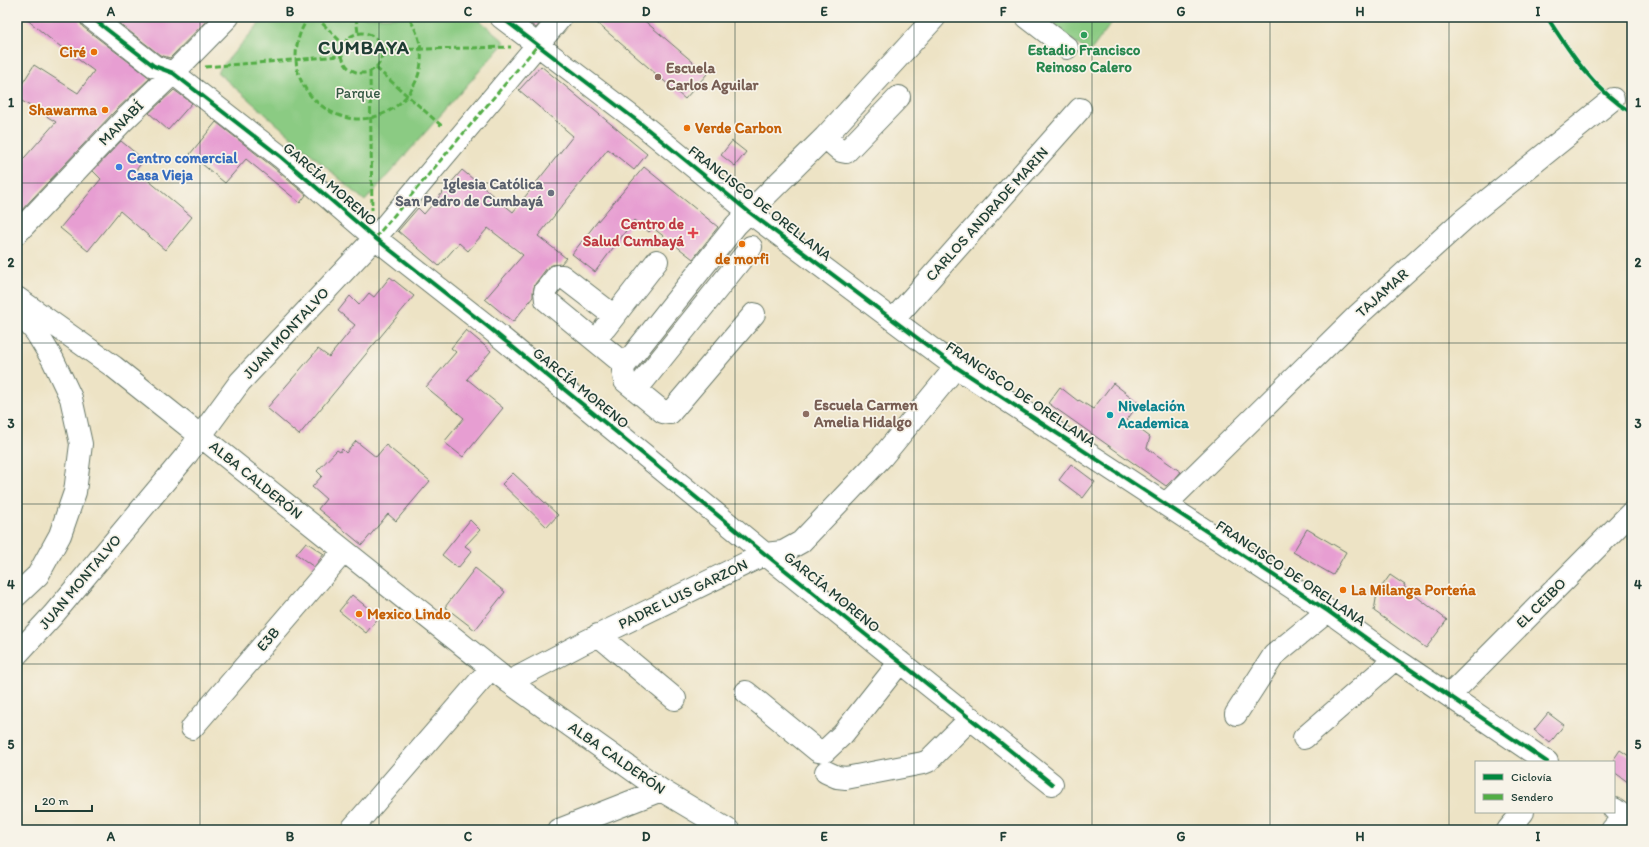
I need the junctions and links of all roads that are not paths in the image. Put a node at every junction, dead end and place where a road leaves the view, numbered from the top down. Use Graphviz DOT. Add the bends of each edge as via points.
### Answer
graph roads {
  1 [pos="91,17"];
  2 [pos="228,17"];
  3 [pos="501,17"];
  4 [pos="561,17"];
  5 [pos="935,17"];
  6 [pos="1027,17"];
  7 [pos="538,45"];
  8 [pos="1067,48"];
  9 [pos="173,73"];
  10 [pos="899,97"];
  11 [pos="1613,99"];
  12 [pos="1080,109"];
  13 [pos="825,137"];
  14 [pos="749,212"];
  15 [pos="17,233"];
  16 [pos="375,238"];
  17 [pos="751,247"];
  18 [pos="657,260"];
  19 [pos="17,298"];
  20 [pos="17,310"];
  21 [pos="754,314"];
  22 [pos="614,316"];
  23 [pos="894,319"];
  24 [pos="595,340"];
  25 [pos="625,365"];
  26 [pos="956,367"];
  27 [pos="636,390"];
  28 [pos="202,435"];
  29 [pos="1166,504"];
  30 [pos="1632,512"];
  31 [pos="344,551"];
  32 [pos="765,554"];
  33 [pos="17,595"];
  34 [pos="1328,611"];
  35 [pos="598,635"];
  36 [pos="17,654"];
  37 [pos="1395,659"];
  38 [pos="900,662"];
  39 [pos="491,668"];
  40 [pos="509,682"];
  41 [pos="746,692"];
  42 [pos="1450,695"];
  43 [pos="675,698"];
  44 [pos="1236,714"];
  45 [pos="970,718"];
  46 [pos="192,728"];
  47 [pos="1304,738"];
  48 [pos="1546,761"];
  49 [pos="826,772"];
  50 [pos="1052,784"];
  51 [pos="661,790"];
  52 [pos="1522,813"];
  53 [pos="351,830"];
  54 [pos="558,830"];
  55 [pos="728,830"];
  56 [pos="1508,830"];
  1 -- 9 [label="street, GARCÍA MORENO" via="154,66"];
  2 -- 9 [label="street, MANABÍ"];
  3 -- 7 [label="street, FRANCISCO DE ORELLANA"];
  4 -- 7 [label="street, JUAN MONTALVO"];
  5 -- 13 [label="street"];
  6 -- 8 [label="street"];
  7 -- 14 [label="street, FRANCISCO DE ORELLANA" via="640,123"];
  7 -- 16 [label="street, JUAN MONTALVO"];
  9 -- 15 [label="street, MANABÍ" via="123,121"];
  9 -- 16 [label="street, GARCÍA MORENO" via="281,157"];
  10 -- 13 [label="street" via="846,152"];
  11 -- 29 [label="street, TAJAMAR" via="1463,220 1368,305"];
  12 -- 23 [label="street, CARLOS ANDRADE MARIN"];
  13 -- 14 [label="street"];
  14 -- 23 [label="street, FRANCISCO DE ORELLANA"];
  14 -- 25 [label="street"];
  16 -- 28 [label="street, JUAN MONTALVO" via="240,382"];
  16 -- 32 [label="street, GARCÍA MORENO" via="487,326"];
  17 -- 27 [label="street"];
  18 -- 22 [label="street"];
  19 -- 28 [label="street, ALBA CALDERÓN" via="114,367"];
  20 -- 33 [label="street" via="36,332 71,398 80,444 75,492 60,535 38,575"];
  21 -- 27 [label="street" via="670,413 663,412"];
  22 -- 24 [label="street"];
  22 -- 24 [label="street" via="562,276 557,276 549,284 545,291 546,300"];
  23 -- 26 [label="street, FRANCISCO DE ORELLANA"];
  24 -- 25 [label="street"];
  25 -- 27 [label="street" via="625,381"];
  26 -- 29 [label="street, FRANCISCO DE ORELLANA"];
  26 -- 32 [label="street, PADRE LUIS GARZON" via="882,457 801,542 783,552"];
  28 -- 31 [label="street, ALBA CALDERÓN"];
  28 -- 36 [label="street, JUAN MONTALVO" via="53,615"];
  29 -- 34 [label="street, FRANCISCO DE ORELLANA"];
  30 -- 42 [label="street, EL CEIBO"];
  31 -- 39 [label="street, ALBA CALDERÓN"];
  31 -- 46 [label="street, E3B"];
  32 -- 35 [label="street, PADRE LUIS GARZON"];
  32 -- 38 [label="street, GARCÍA MORENO"];
  34 -- 37 [label="street, FRANCISCO DE ORELLANA"];
  34 -- 44 [label="street" via="1274,655"];
  35 -- 40 [label="street, PADRE LUIS GARZON"];
  35 -- 43 [label="street"];
  37 -- 42 [label="street, FRANCISCO DE ORELLANA"];
  37 -- 47 [label="street"];
  38 -- 41 [label="street" via="843,734 824,752 818,751"];
  38 -- 45 [label="street, GARCÍA MORENO"];
  39 -- 40 [label="street, ALBA CALDERÓN"];
  39 -- 53 [label="street"];
  40 -- 51 [label="street, ALBA CALDERÓN"];
  42 -- 48 [label="street, FRANCISCO DE ORELLANA"];
  45 -- 49 [label="street" via="934,757 923,763 846,778"];
  45 -- 50 [label="street, GARCÍA MORENO"];
  51 -- 54 [label="street"];
  51 -- 55 [label="street, ALBA CALDERÓN"];
  52 -- 56 [label="street"];
}
